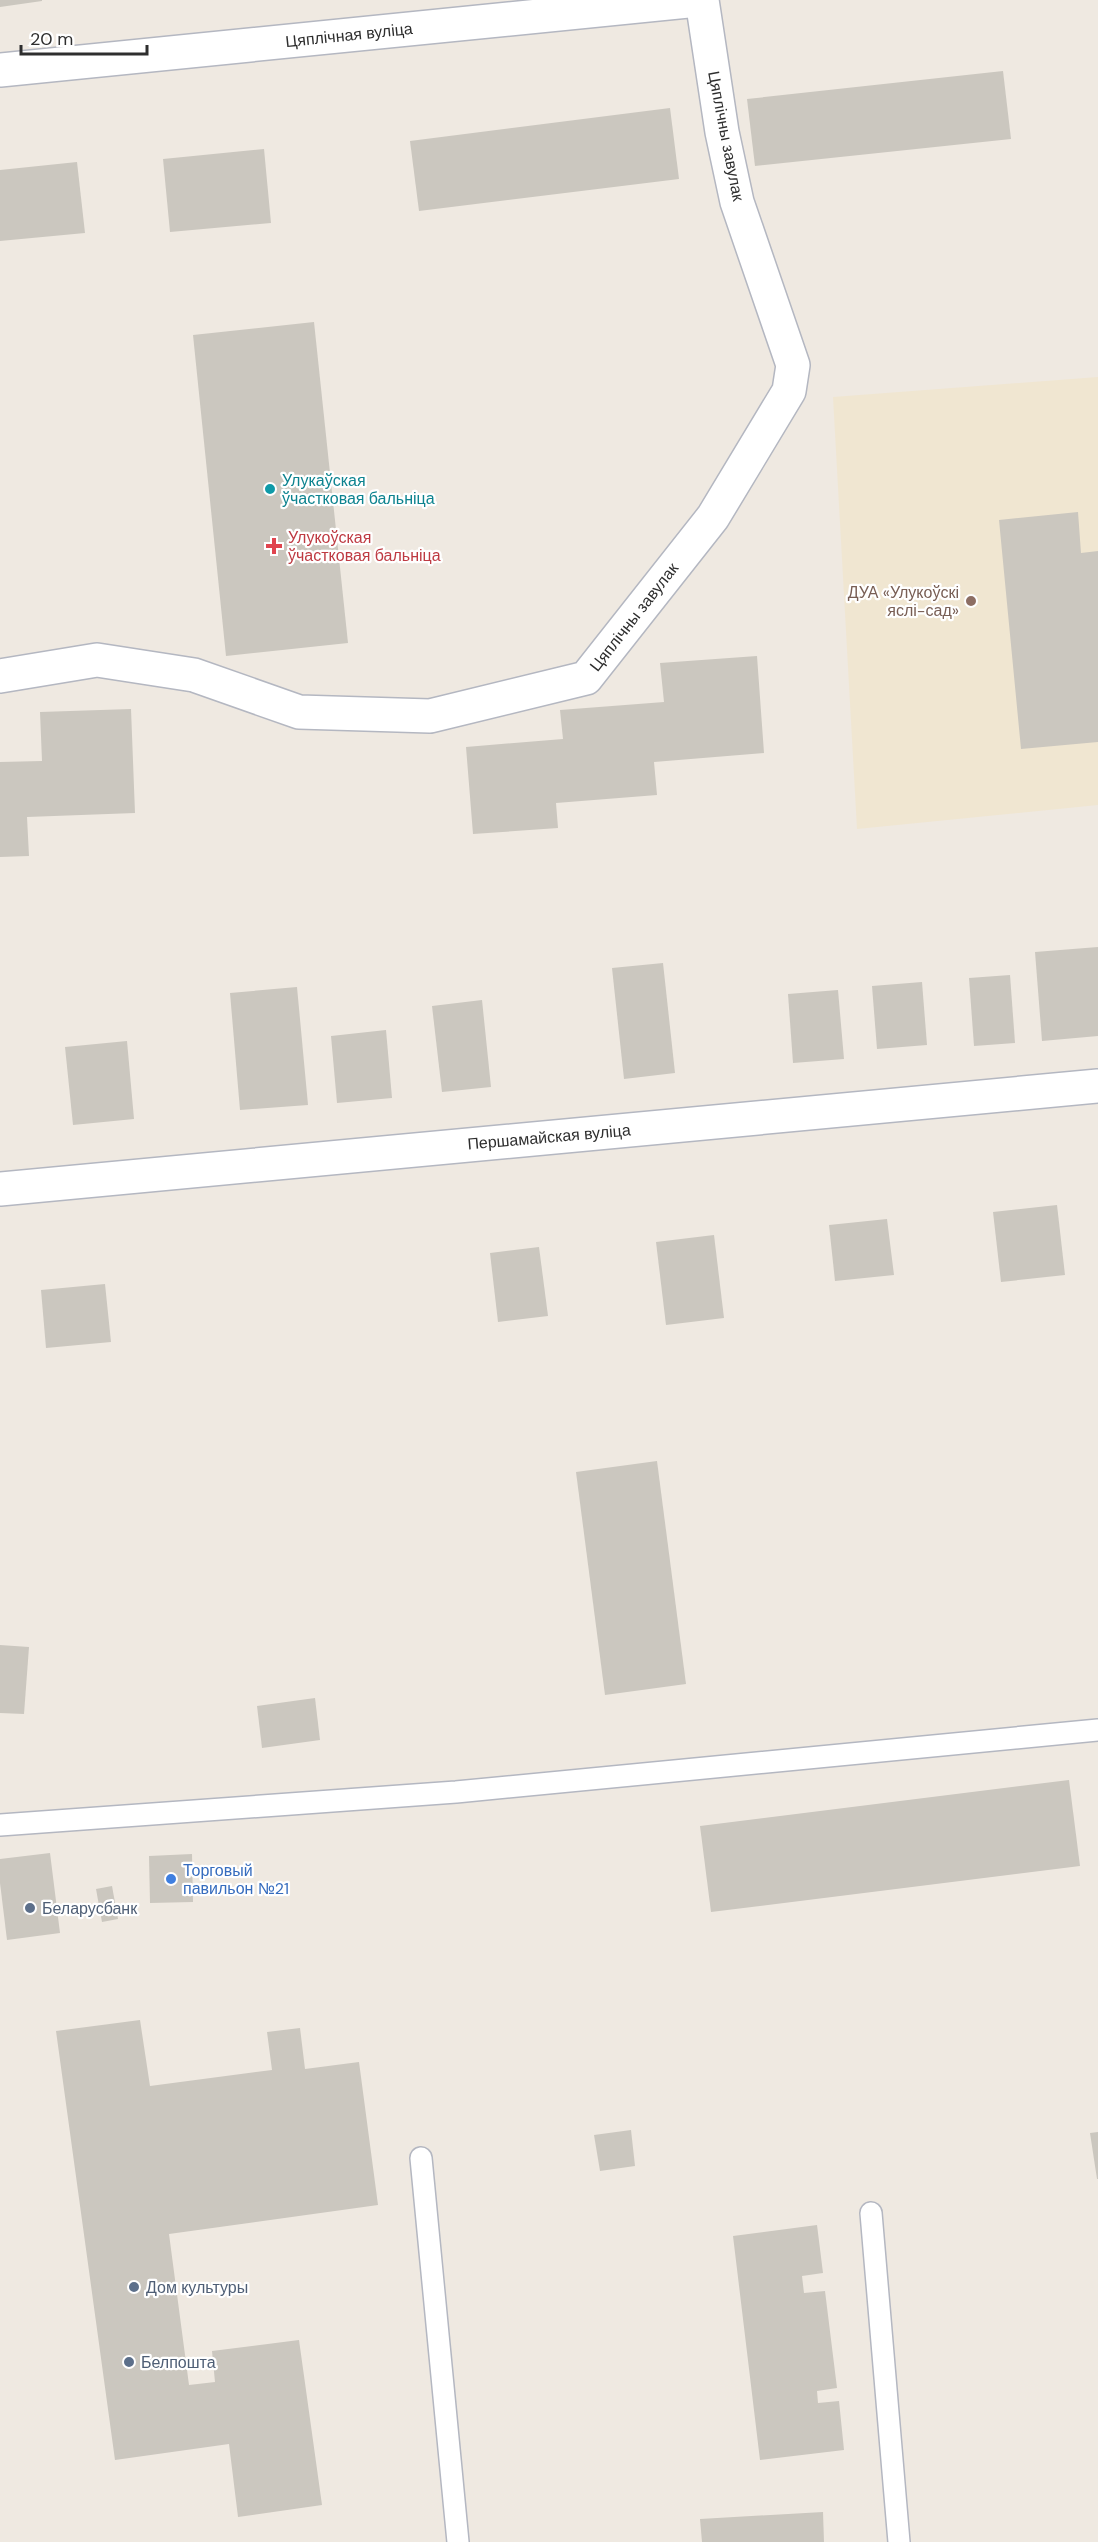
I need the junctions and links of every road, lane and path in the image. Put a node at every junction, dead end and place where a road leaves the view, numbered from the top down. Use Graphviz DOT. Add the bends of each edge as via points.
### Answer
graph roads {
  1 [pos="700,0"];
  2 [pos="0,70"];
  3 [pos="0,676"];
  4 [pos="1098,1086"];
  5 [pos="0,1189"];
  6 [pos="1098,1730"];
  7 [pos="0,1825"];
  8 [pos="421,2158"];
  9 [pos="871,2213"];
  10 [pos="458,2542"];
  11 [pos="899,2542"];
  1 -- 2 [label="street, Цяплічная вуліца"];
  1 -- 3 [label="street, Цяплічны завулак" via="737,202 793,365 789,391 713,517 586,678 430,716 299,712 194,675 98,660"];
  4 -- 5 [label="street, Першамайская вуліца"];
  6 -- 7 [label="lane" via="456,1792"];
  8 -- 10 [label="lane"];
  9 -- 11 [label="lane"];
}
